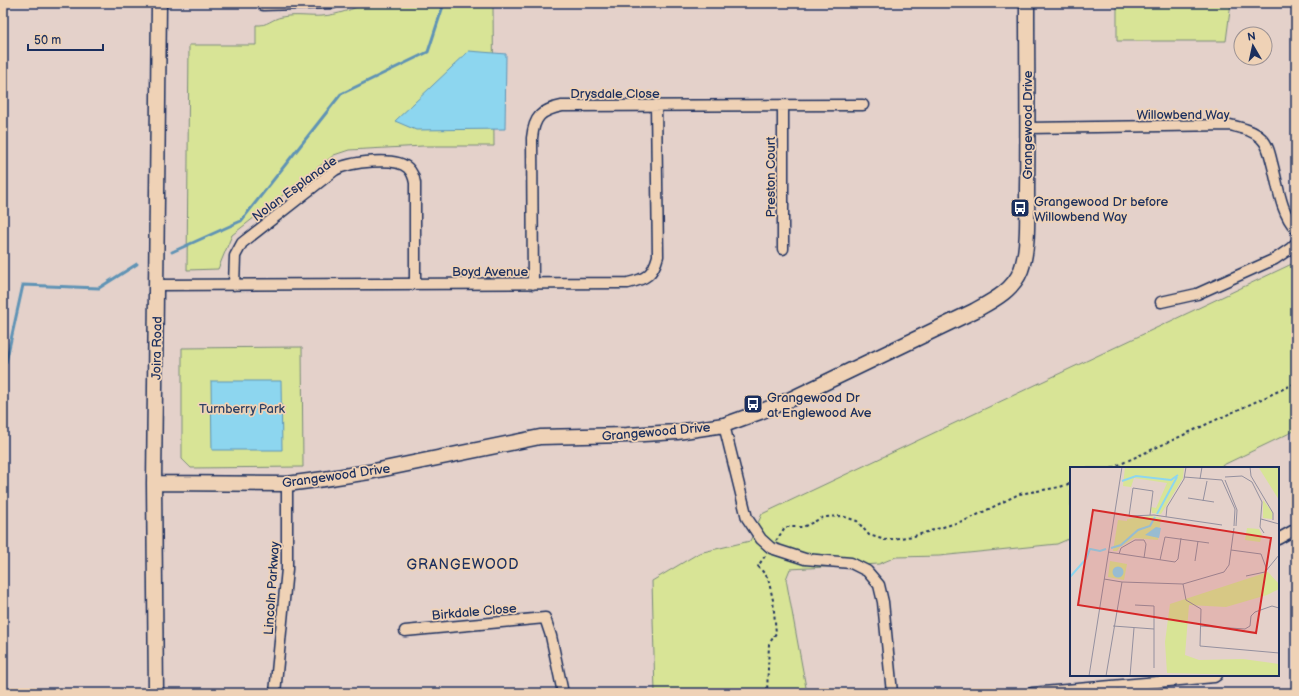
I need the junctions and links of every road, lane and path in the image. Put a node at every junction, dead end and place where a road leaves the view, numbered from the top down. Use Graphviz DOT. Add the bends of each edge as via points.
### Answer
graph roads {
  1 [pos="159,3"];
  2 [pos="262,3"];
  3 [pos="333,3"];
  4 [pos="1027,3"];
  5 [pos="656,105"];
  6 [pos="863,105"];
  7 [pos="783,106"];
  8 [pos="1028,128"];
  9 [pos="1296,228"];
  10 [pos="1296,243"];
  11 [pos="783,249"];
  12 [pos="416,284"];
  13 [pos="533,284"];
  14 [pos="156,285"];
  15 [pos="234,285"];
  16 [pos="1161,302"];
  17 [pos="1296,383"];
  18 [pos="724,424"];
  19 [pos="1114,467"];
  20 [pos="154,483"];
  21 [pos="1070,483"];
  22 [pos="287,484"];
  23 [pos="1296,529"];
  24 [pos="1279,538"];
  25 [pos="771,548"];
  26 [pos="405,631"];
  27 [pos="1216,676"];
  28 [pos="156,693"];
  29 [pos="276,693"];
  30 [pos="563,693"];
  31 [pos="768,693"];
  32 [pos="892,693"];
  33 [pos="1032,693"];
  1 -- 14 [label="street, Joira Road"];
  2 -- 3 [label="street"];
  4 -- 8 [label="street, Grangewood Drive"];
  5 -- 7 [label="street, Drysdale Close"];
  5 -- 13 [label="street, Drysdale Close" via="562,106 545,111 539,116 532,138"];
  5 -- 13 [label="street, Boyd Avenue" via="658,256 649,276 628,284"];
  6 -- 7 [label="street, Drysdale Close"];
  7 -- 11 [label="street, Preston Court"];
  8 -- 9 [label="street, Willowbend Way" via="1230,125 1247,129 1262,138 1269,152 1284,210"];
  8 -- 18 [label="street, Grangewood Drive" via="1026,241 1021,270 1011,286 999,297 960,318 791,399"];
  10 -- 16 [label="street" via="1275,259 1197,294"];
  12 -- 13 [label="street, Boyd Avenue"];
  12 -- 15 [label="street, Boyd Avenue"];
  12 -- 15 [label="street, Nolan Esplanade" via="413,175 409,168 395,162 363,162 341,166 242,243 236,256"];
  14 -- 15 [label="street, Boyd Avenue"];
  14 -- 20 [label="street, Joira Road"];
  17 -- 19 [label="path"];
  18 -- 22 [label="street, Grangewood Drive" via="670,432 540,437 369,472"];
  18 -- 25 [label="street" via="747,518 761,539"];
  20 -- 22 [label="street, Grangewood Drive"];
  20 -- 28 [label="street, Joira Road"];
  21 -- 25 [label="path" via="1019,494 968,519 914,536 884,540 869,534 857,521 842,516 824,517 803,526 785,527"];
  22 -- 29 [label="street, Lincoln Parkway" via="287,569"];
  23 -- 24 [label="street"];
  25 -- 31 [label="path" via="758,566 768,578 776,633 769,644"];
  25 -- 32 [label="street" via="805,559 850,563 867,571 879,584"];
  26 -- 30 [label="street, Birkdale Close" via="545,618"];
  27 -- 33 [label="street"];
}
